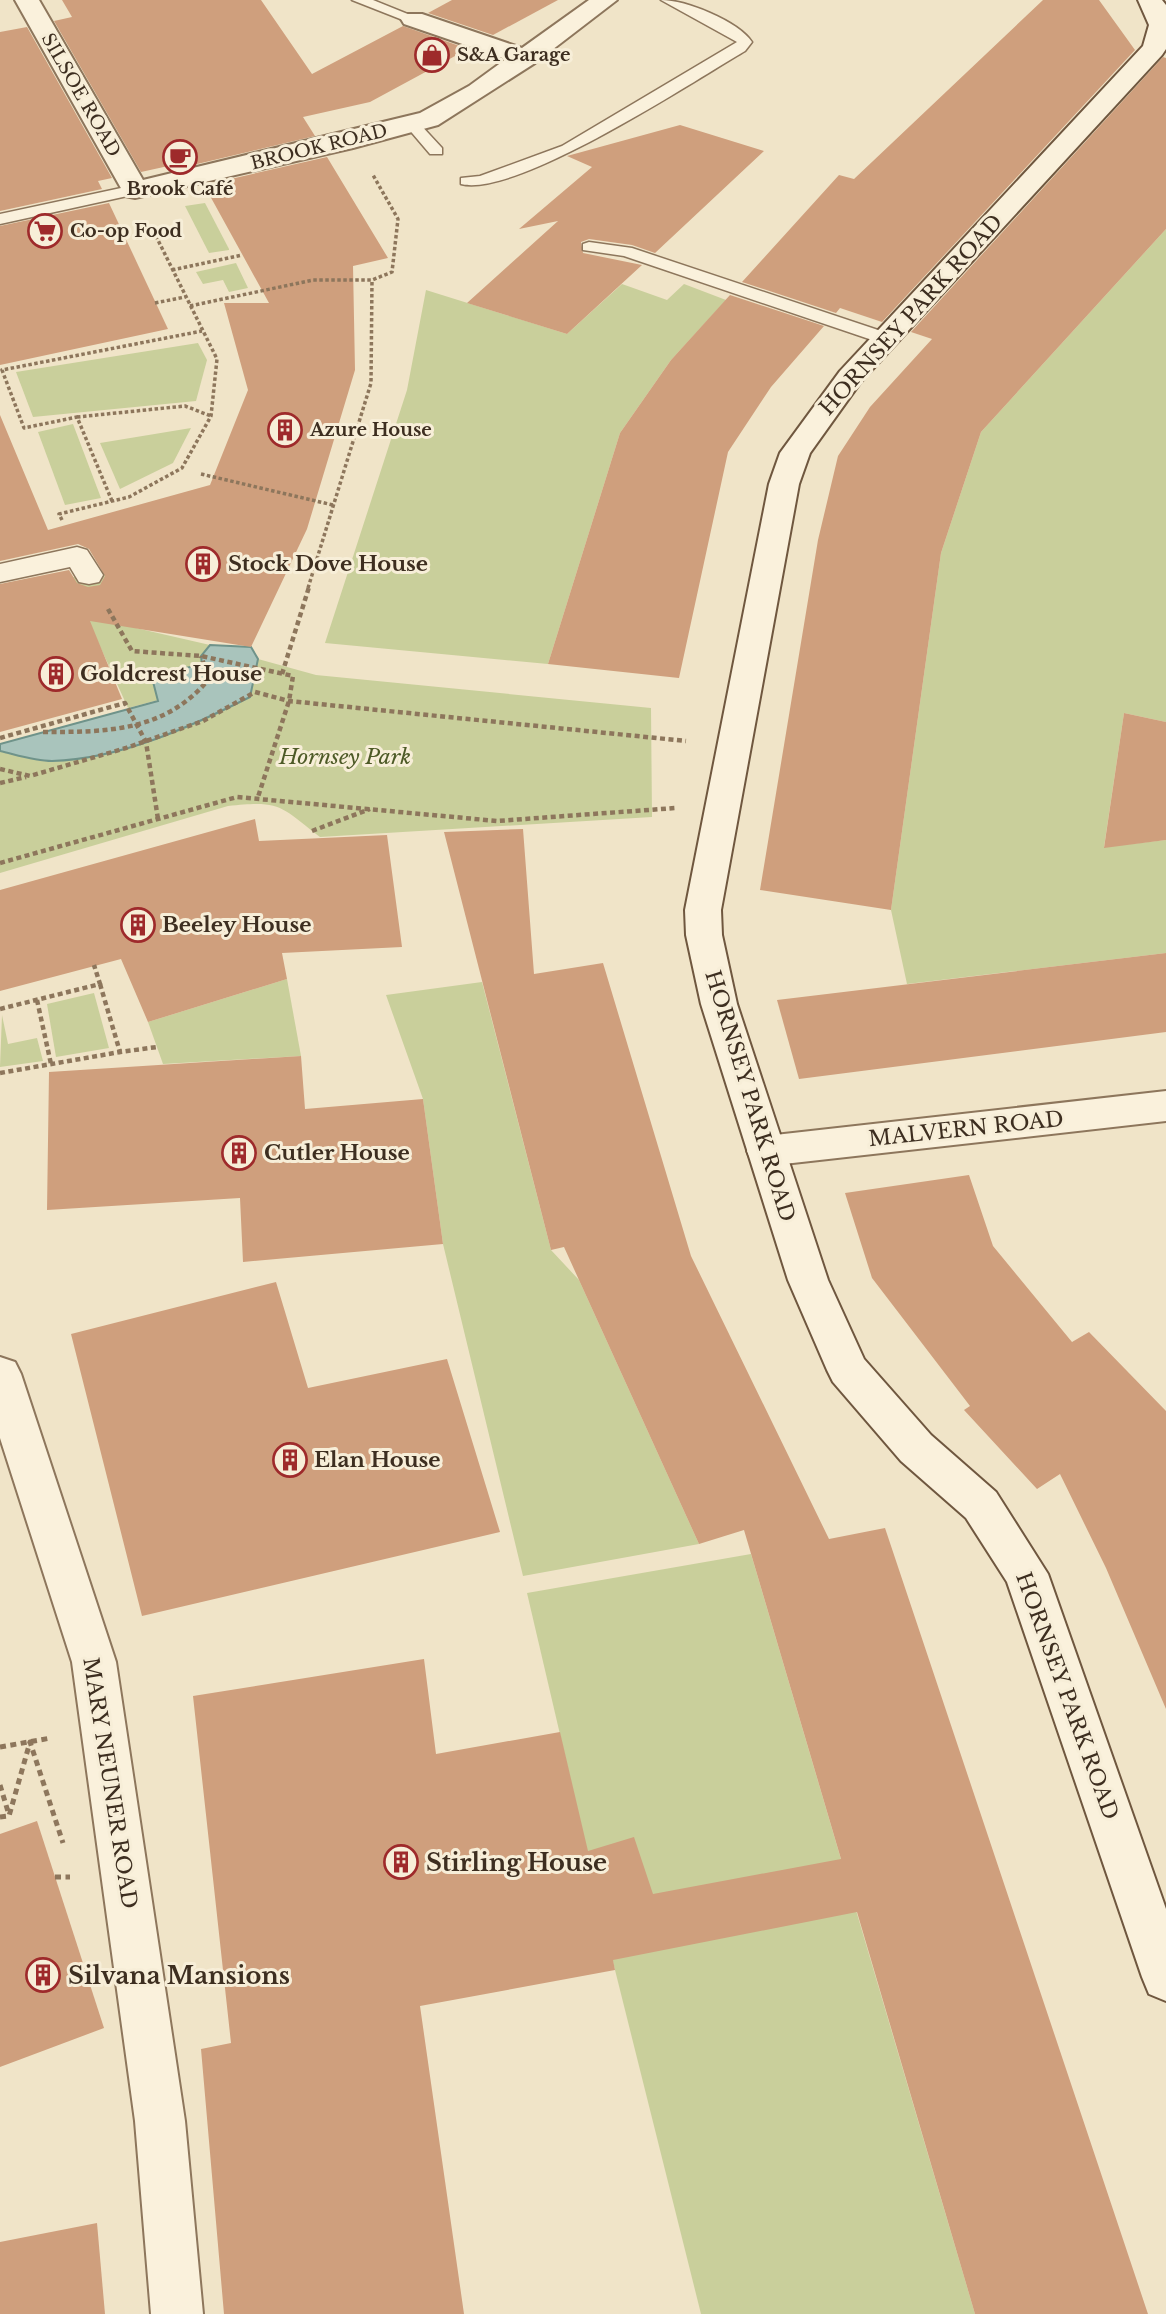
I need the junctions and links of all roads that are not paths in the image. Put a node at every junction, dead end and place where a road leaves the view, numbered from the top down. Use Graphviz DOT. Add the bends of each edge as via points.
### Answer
graph roads {
  1 [pos="27,0"];
  2 [pos="359,0"];
  3 [pos="605,0"];
  4 [pos="668,0"];
  5 [pos="1158,7"];
  6 [pos="413,19"];
  7 [pos="526,58"];
  8 [pos="412,124"];
  9 [pos="436,151"];
  10 [pos="467,181"];
  11 [pos="135,190"];
  12 [pos="0,219"];
  13 [pos="589,247"];
  14 [pos="887,339"];
  15 [pos="0,573"];
  16 [pos="89,575"];
  17 [pos="1166,1106"];
  18 [pos="766,1151"];
  19 [pos="0,1374"];
  20 [pos="1166,1977"];
  21 [pos="177,2314"];
  1 -- 11 [label="main road, SILSOE ROAD"];
  2 -- 6 [label="lane"];
  3 -- 7 [label="main road, BROOK ROAD"];
  4 -- 10 [label="lane" via="740,35 745,42 568,149 482,181"];
  5 -- 14 [label="main road, HORNSEY PARK ROAD" via="1163,34 1153,50"];
  6 -- 7 [label="main road"];
  7 -- 8 [label="main road, BROOK ROAD" via="429,120"];
  8 -- 9 [label="lane"];
  8 -- 11 [label="main road, BROOK ROAD"];
  11 -- 12 [label="lane, BROOK ROAD"];
  13 -- 14 [label="lane" via="626,251"];
  14 -- 18 [label="main road, HORNSEY PARK ROAD" via="829,402 795,453 784,484 703,910 719,1004"];
  15 -- 16 [label="street" via="78,556"];
  17 -- 18 [label="main road, MALVERN ROAD"];
  18 -- 20 [label="main road, HORNSEY PARK ROAD" via="808,1280 848,1370 916,1448 981,1505 1026,1574"];
  19 -- 21 [label="main road, MARY NEUNER ROAD" via="94,1662 160,2121"];
}
